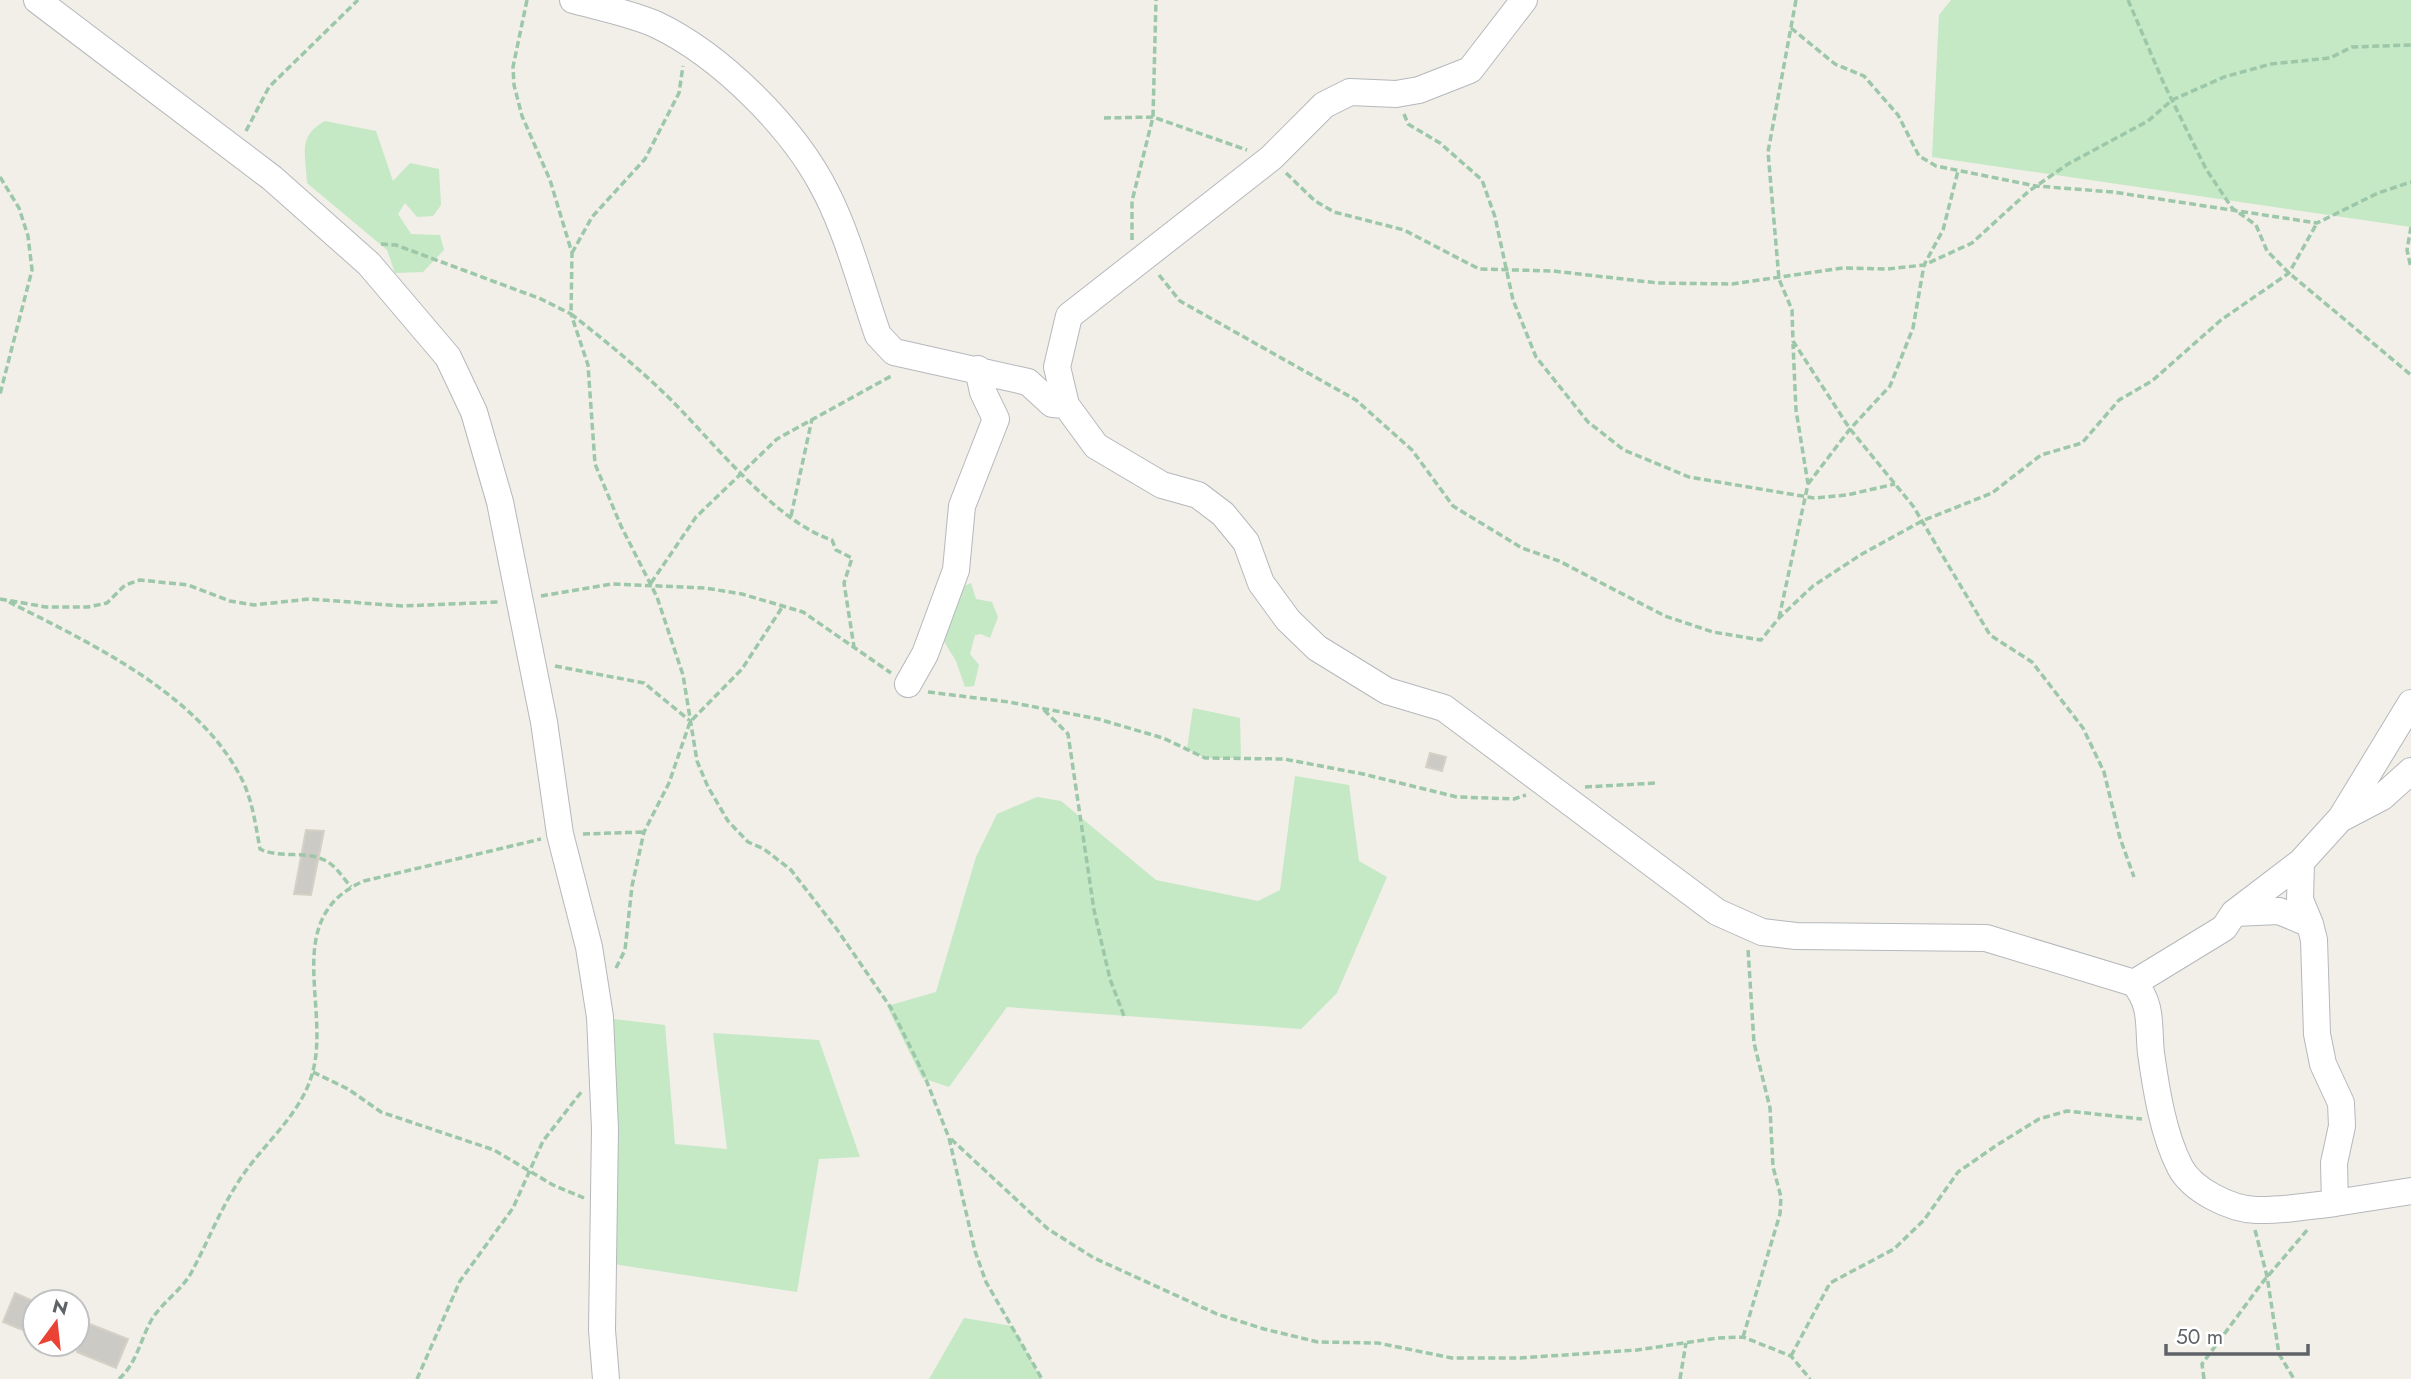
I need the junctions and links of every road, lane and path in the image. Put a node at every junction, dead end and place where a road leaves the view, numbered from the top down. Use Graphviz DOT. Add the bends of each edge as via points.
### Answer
graph roads {
  1 [pos="37,0"];
  2 [pos="358,0"];
  3 [pos="527,0"];
  4 [pos="573,0"];
  5 [pos="1156,0"];
  6 [pos="1524,0"];
  7 [pos="1796,0"];
  8 [pos="2128,0"];
  9 [pos="1791,28"];
  10 [pos="687,43"];
  11 [pos="2411,45"];
  12 [pos="1396,94"];
  13 [pos="2172,100"];
  14 [pos="1153,117"];
  15 [pos="1104,118"];
  16 [pos="235,151"];
  17 [pos="1271,158"];
  18 [pos="1958,171"];
  19 [pos="0,177"];
  20 [pos="2411,182"];
  21 [pos="2036,186"];
  22 [pos="2232,208"];
  23 [pos="2317,223"];
  24 [pos="2411,227"];
  25 [pos="344,241"];
  26 [pos="1138,250"];
  27 [pos="572,253"];
  28 [pos="1924,265"];
  29 [pos="2411,268"];
  30 [pos="1504,270"];
  31 [pos="2289,273"];
  32 [pos="1779,279"];
  33 [pos="571,314"];
  34 [pos="1793,341"];
  35 [pos="923,359"];
  36 [pos="978,369"];
  37 [pos="2410,371"];
  38 [pos="0,394"];
  39 [pos="1066,405"];
  40 [pos="812,419"];
  41 [pos="1850,429"];
  42 [pos="743,473"];
  43 [pos="1808,484"];
  44 [pos="1895,484"];
  45 [pos="1807,496"];
  46 [pos="791,516"];
  47 [pos="1922,521"];
  48 [pos="650,584"];
  49 [pos="1,598"];
  50 [pos="520,600"];
  51 [pos="783,606"];
  52 [pos="1779,618"];
  53 [pos="854,649"];
  54 [pos="532,663"];
  55 [pos="908,684"];
  56 [pos="2411,703"];
  57 [pos="1042,708"];
  58 [pos="690,722"];
  59 [pos="2411,771"];
  60 [pos="1656,783"];
  61 [pos="1551,788"];
  62 [pos="2340,819"];
  63 [pos="644,832"];
  64 [pos="560,834"];
  65 [pos="2301,862"];
  66 [pos="2134,877"];
  67 [pos="351,887"];
  68 [pos="2234,913"];
  69 [pos="2310,924"];
  70 [pos="1746,925"];
  71 [pos="614,970"];
  72 [pos="2134,983"];
  73 [pos="1124,1016"];
  74 [pos="603,1064"];
  75 [pos="313,1072"];
  76 [pos="2165,1122"];
  77 [pos="949,1138"];
  78 [pos="531,1169"];
  79 [pos="2411,1191"];
  80 [pos="2336,1202"];
  81 [pos="604,1209"];
  82 [pos="2253,1210"];
  83 [pos="2309,1228"];
  84 [pos="2267,1276"];
  85 [pos="1743,1337"];
  86 [pos="1686,1343"];
  87 [pos="1791,1356"];
  88 [pos="119,1379"];
  89 [pos="418,1379"];
  90 [pos="607,1379"];
  91 [pos="1042,1379"];
  92 [pos="1680,1379"];
  93 [pos="1810,1379"];
  94 [pos="2204,1379"];
  95 [pos="2294,1379"];
  1 -- 16 [label="street"];
  2 -- 16 [label="path" via="269,87"];
  3 -- 27 [label="path" via="513,67 514,85"];
  4 -- 10 [label="street" via="653,24"];
  5 -- 14 [label="path"];
  6 -- 12 [label="street" via="1470,70"];
  7 -- 9 [label="path"];
  8 -- 13 [label="path"];
  9 -- 18 [label="path" via="1835,64 1864,76 1898,115 1919,156"];
  9 -- 32 [label="path" via="1768,152"];
  10 -- 27 [label="path" via="679,93 645,159 592,217"];
  10 -- 35 [label="street" via="792,136 828,195 878,335 894,352"];
  11 -- 13 [label="path" via="2352,47 2330,58 2270,64 2224,77"];
  12 -- 17 [label="street" via="1350,92 1324,105"];
  12 -- 30 [label="path" via="1408,124 1440,143 1482,180 1495,217"];
  13 -- 21 [label="path" via="2148,121"];
  13 -- 22 [label="path" via="2206,169"];
  14 -- 15 [label="path"];
  14 -- 17 [label="path"];
  14 -- 26 [label="path" via="1132,201"];
  16 -- 25 [label="street"];
  17 -- 26 [label="street"];
  17 -- 30 [label="path" via="1315,201 1334,212 1404,230 1479,269"];
  18 -- 21 [label="path"];
  18 -- 28 [label="path" via="1943,230"];
  19 -- 38 [label="path" via="19,208 32,270"];
  20 -- 23 [label="path"];
  21 -- 22 [label="path"];
  21 -- 28 [label="path" via="1972,243"];
  22 -- 23 [label="path"];
  22 -- 31 [label="path" via="2256,225 2267,251"];
  23 -- 31 [label="path"];
  24 -- 29 [label="path" via="2407,250"];
  25 -- 33 [label="path" via="396,245"];
  25 -- 50 [label="street" via="448,357 474,412 500,502"];
  26 -- 39 [label="street" via="1069,316 1057,367"];
  26 -- 52 [label="path" via="1180,301 1356,400 1412,450 1453,506 1522,548 1559,561 1665,616 1713,632 1761,640"];
  27 -- 33 [label="path"];
  28 -- 32 [label="path" via="1843,268"];
  28 -- 41 [label="path" via="1913,328 1890,386"];
  30 -- 32 [label="path" via="1658,282 1732,284"];
  30 -- 45 [label="path" via="1536,357 1588,422 1623,450 1689,477"];
  31 -- 37 [label="path"];
  31 -- 47 [label="path" via="2221,320 2152,381 2119,400 2082,443 2041,455 1992,494"];
  32 -- 34 [label="path" via="1792,310"];
  33 -- 42 [label="path" via="664,393"];
  33 -- 48 [label="path" via="589,365 595,464"];
  34 -- 41 [label="path"];
  34 -- 43 [label="path" via="1796,410"];
  35 -- 36 [label="street"];
  35 -- 40 [label="path"];
  36 -- 39 [label="street" via="1028,382 1052,404"];
  36 -- 55 [label="street" via="996,419 962,506 956,570 925,654"];
  39 -- 61 [label="street" via="1096,446 1162,485 1198,495 1223,514 1246,542 1261,583 1288,620 1317,648 1387,691 1444,708"];
  40 -- 42 [label="path" via="777,439"];
  40 -- 46 [label="path"];
  41 -- 43 [label="path"];
  41 -- 44 [label="path"];
  42 -- 46 [label="path"];
  42 -- 48 [label="path" via="696,517"];
  43 -- 45 [label="path"];
  44 -- 45 [label="path" via="1847,495"];
  44 -- 47 [label="path"];
  45 -- 52 [label="path"];
  46 -- 53 [label="path" via="852,558 844,583"];
  47 -- 52 [label="path" via="1813,586"];
  47 -- 66 [label="path" via="1990,635 2032,662 2083,728 2104,772"];
  48 -- 50 [label="path" via="612,584"];
  48 -- 51 [label="path" via="742,594"];
  48 -- 58 [label="path" via="684,675"];
  49 -- 50 [label="path" via="46,607 88,607 107,603 125,585 140,580 188,585 254,605 309,599 403,606"];
  49 -- 67 [label="path" via="103,650 176,702 211,735 238,771 251,801 260,849 313,856 330,863"];
  50 -- 54 [label="street"];
  51 -- 53 [label="path" via="803,612"];
  51 -- 58 [label="path" via="742,669"];
  53 -- 55 [label="path"];
  54 -- 58 [label="path" via="645,682"];
  54 -- 64 [label="street"];
  55 -- 57 [label="path" via="920,691"];
  56 -- 62 [label="street"];
  57 -- 61 [label="path" via="1163,738 1205,758 1284,759 1458,797 1514,799"];
  57 -- 73 [label="path" via="1068,734 1094,911"];
  58 -- 63 [label="path" via="669,783"];
  58 -- 77 [label="path" via="701,769 728,821 748,842 790,870 836,928 891,1008"];
  59 -- 62 [label="street" via="2382,797"];
  60 -- 61 [label="path"];
  61 -- 70 [label="street" via="1717,912"];
  62 -- 65 [label="street"];
  63 -- 64 [label="path"];
  63 -- 71 [label="path" via="625,950"];
  64 -- 67 [label="path"];
  64 -- 74 [label="street" via="589,947"];
  65 -- 68 [label="street"];
  65 -- 69 [label="street" via="2300,900"];
  67 -- 75 [label="path" via="324,912 317,931 312,968 318,1032"];
  68 -- 69 [label="street" via="2279,911"];
  68 -- 72 [label="street" via="2224,928"];
  69 -- 80 [label="street" via="2323,1064 2341,1103 2342,1126 2334,1163"];
  70 -- 72 [label="street" via="1796,936 1986,938"];
  70 -- 85 [label="path" via="1755,1043 1770,1108 1773,1167 1781,1197"];
  72 -- 76 [label="street" via="2145,995 2150,1012 2151,1051"];
  74 -- 78 [label="path" via="543,1141"];
  74 -- 81 [label="street"];
  75 -- 78 [label="path" via="381,1112 494,1150"];
  75 -- 88 [label="path" via="285,1124 225,1200 189,1277 153,1318 137,1354"];
  76 -- 82 [label="street" via="2180,1167 2193,1184 2228,1203"];
  76 -- 87 [label="path" via="2067,1111 2039,1119 1997,1145 1958,1172 1924,1220 1894,1249 1830,1283"];
  77 -- 86 [label="path" via="1048,1229 1094,1258 1217,1314 1264,1329 1318,1342 1378,1343 1452,1358 1520,1358"];
  77 -- 91 [label="path" via="986,1282"];
  78 -- 81 [label="path"];
  78 -- 89 [label="path" via="513,1208 460,1281"];
  79 -- 80 [label="street"];
  80 -- 82 [label="street"];
  81 -- 90 [label="street" via="602,1330"];
  82 -- 84 [label="path"];
  83 -- 84 [label="path"];
  84 -- 94 [label="path" via="2202,1364"];
  84 -- 95 [label="path" via="2279,1354"];
  85 -- 86 [label="path"];
  85 -- 87 [label="path"];
  86 -- 92 [label="path"];
  87 -- 93 [label="path"];
}
